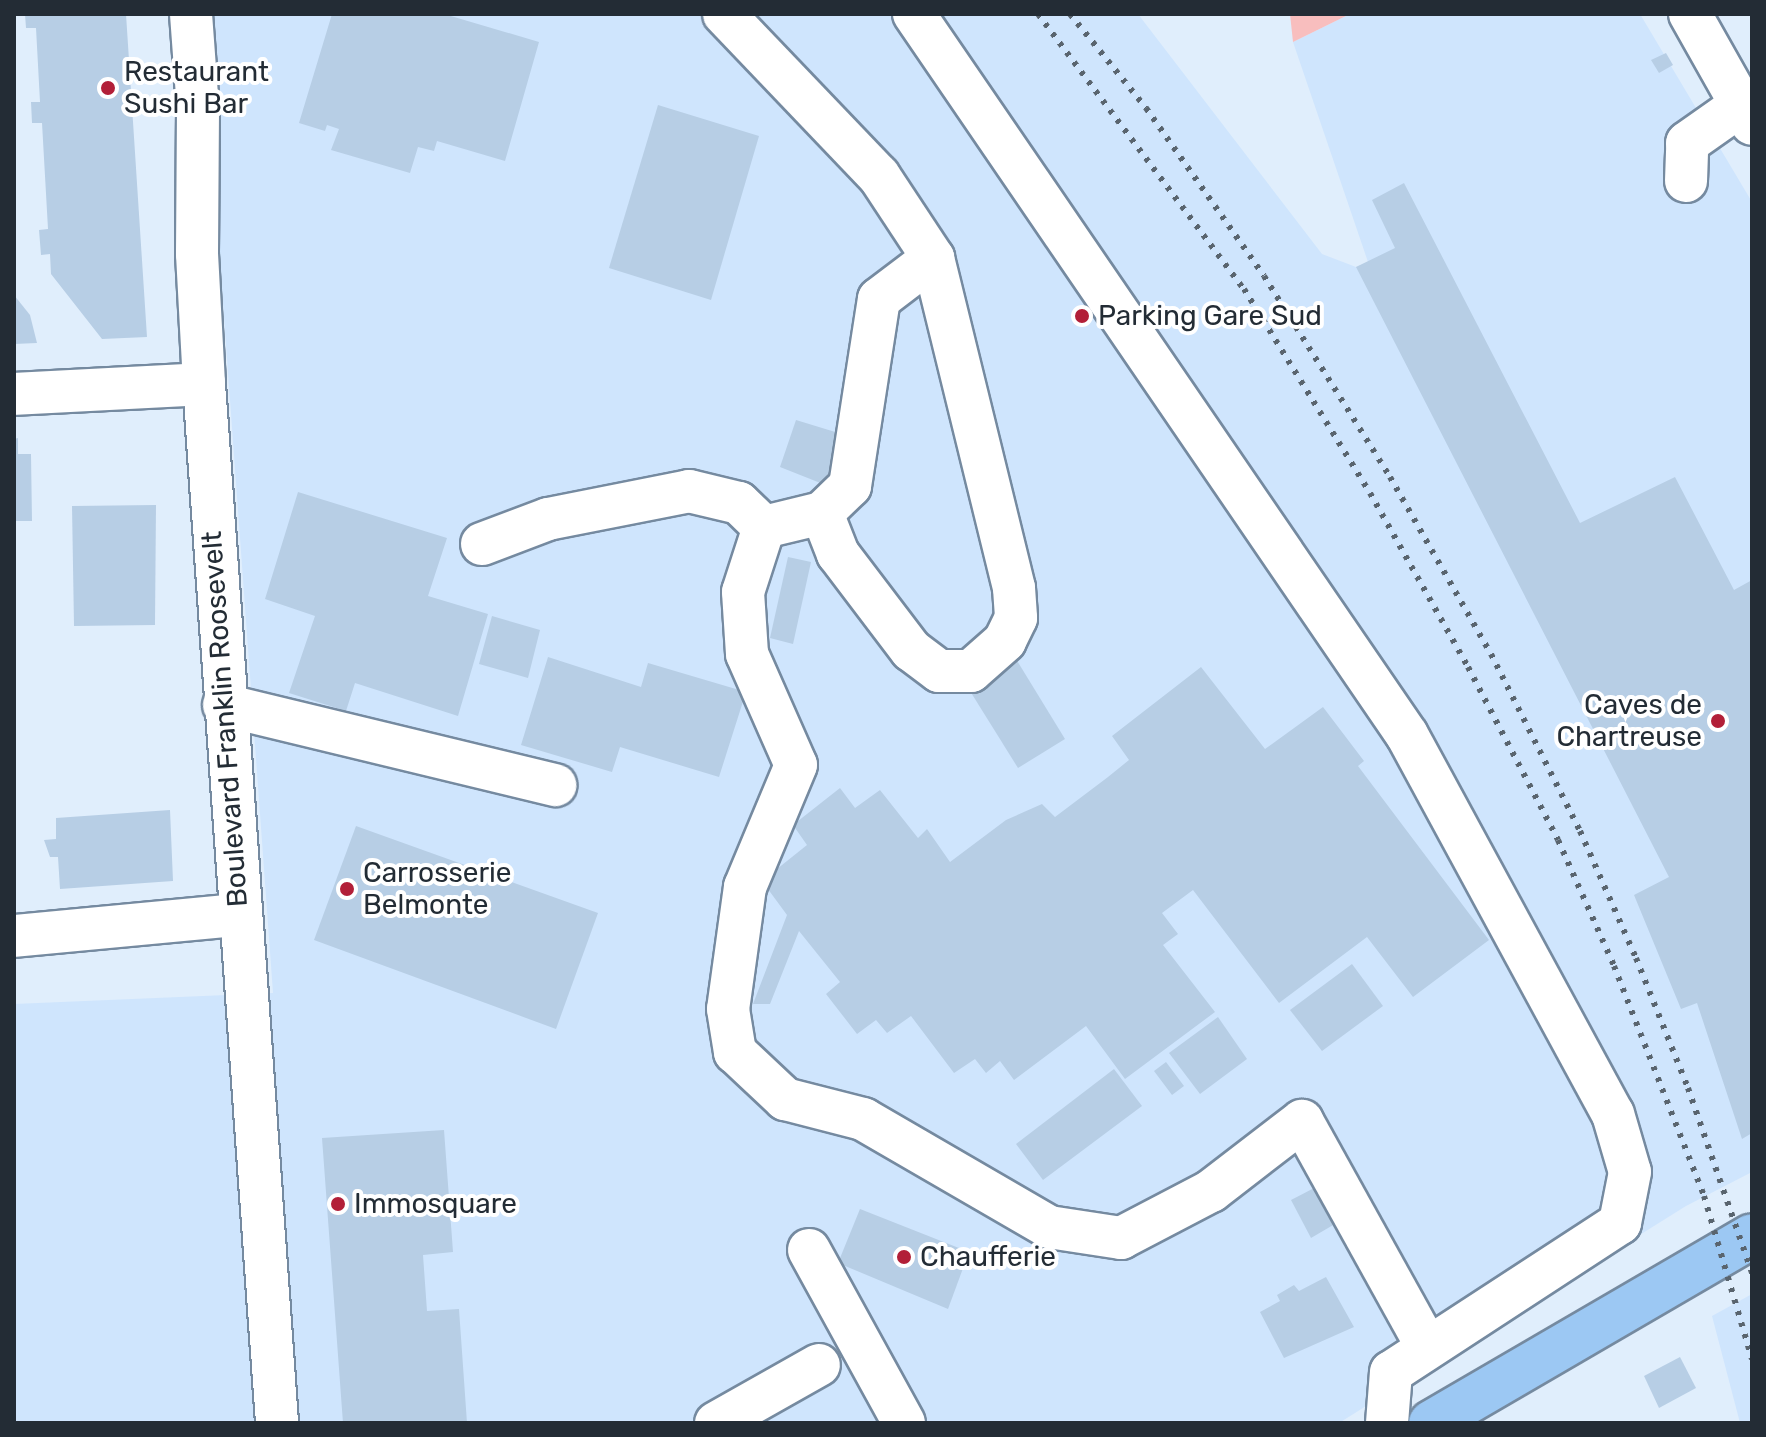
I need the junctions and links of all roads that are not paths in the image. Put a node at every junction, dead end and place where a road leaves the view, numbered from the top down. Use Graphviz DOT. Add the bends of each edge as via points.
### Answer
graph roads {
  1 [pos="191,14"];
  2 [pos="724,14"];
  3 [pos="914,14"];
  4 [pos="1690,14"];
  5 [pos="1746,115"];
  6 [pos="1686,181"];
  7 [pos="933,258"];
  8 [pos="204,384"];
  9 [pos="14,394"];
  10 [pos="822,513"];
  11 [pos="764,527"];
  12 [pos="482,544"];
  13 [pos="224,705"];
  14 [pos="555,785"];
  15 [pos="238,915"];
  16 [pos="14,936"];
  17 [pos="1752,1236"];
  18 [pos="809,1250"];
  19 [pos="1426,1345"];
  20 [pos="819,1365"];
  21 [pos="277,1423"];
  22 [pos="716,1423"];
  23 [pos="904,1423"];
  24 [pos="1387,1423"];
  25 [pos="1431,1423"];
  1 -- 8 [label="street, Boulevard Franklin Roosevelt"];
  2 -- 7 [label="street" via="879,176"];
  3 -- 19 [label="street" via="1407,735 1613,1114 1630,1172 1620,1223"];
  4 -- 5 [label="street"];
  5 -- 6 [label="street" via="1687,143"];
  7 -- 10 [label="street" via="879,299 850,486"];
  7 -- 10 [label="street" via="1014,588 1016,618 1005,641 971,671 939,671 911,650 838,554"];
  8 -- 9 [label="street"];
  8 -- 13 [label="street, Boulevard Franklin Roosevelt"];
  10 -- 11 [label="street"];
  11 -- 12 [label="street" via="739,503 689,491 548,519"];
  11 -- 19 [label="street" via="743,592 747,654 796,765 745,887 728,1009 735,1052 785,1099 863,1119 1049,1227 1121,1238 1211,1191 1302,1121"];
  13 -- 14 [label="street"];
  13 -- 15 [label="street, Boulevard Franklin Roosevelt"];
  15 -- 16 [label="street"];
  15 -- 21 [label="street, Boulevard Franklin Roosevelt"];
  17 -- 25 [label="main road"];
  18 -- 23 [label="street"];
  19 -- 24 [label="street" via="1391,1372"];
  20 -- 22 [label="street"];
}
